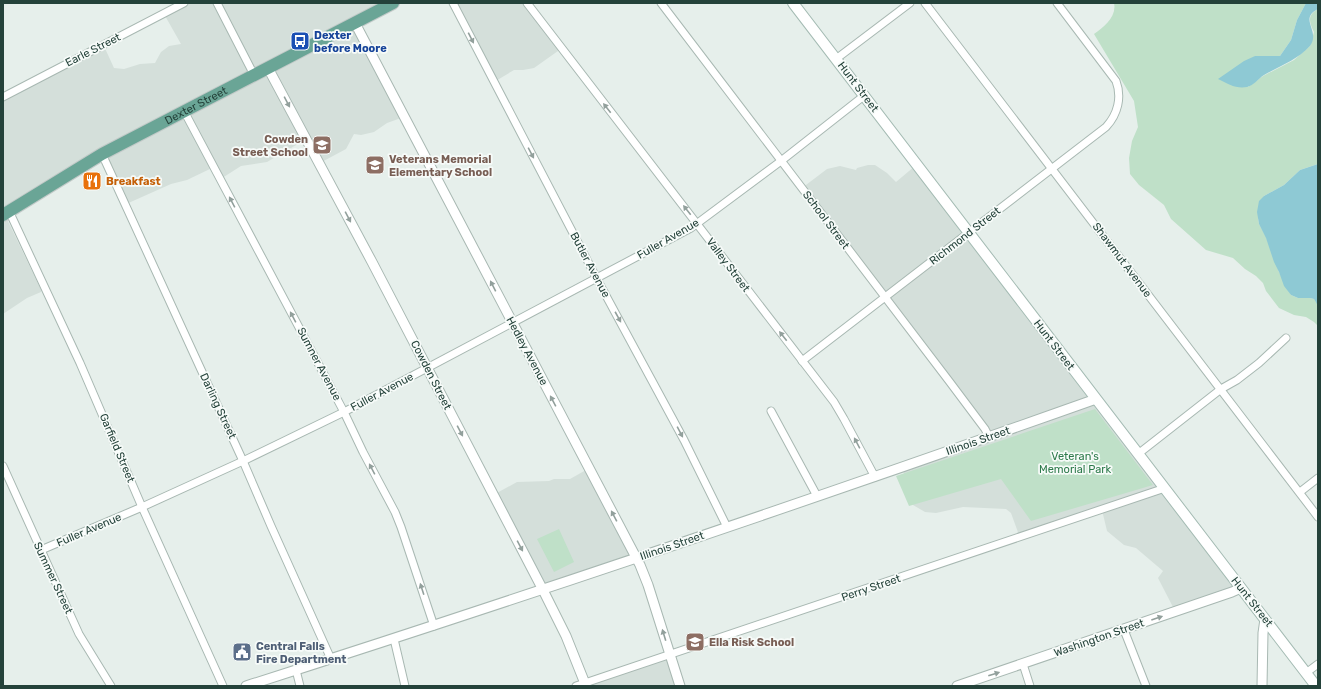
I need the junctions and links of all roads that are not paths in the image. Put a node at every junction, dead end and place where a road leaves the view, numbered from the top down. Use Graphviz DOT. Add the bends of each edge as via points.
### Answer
graph roads {
  1 [pos="184,3"];
  2 [pos="217,3"];
  3 [pos="393,3"];
  4 [pos="453,3"];
  5 [pos="527,3"];
  6 [pos="662,3"];
  7 [pos="793,3"];
  8 [pos="910,3"];
  9 [pos="925,3"];
  10 [pos="1057,3"];
  11 [pos="355,23"];
  12 [pos="836,58"];
  13 [pos="268,68"];
  14 [pos="254,75"];
  15 [pos="864,96"];
  16 [pos="3,97"];
  17 [pos="184,111"];
  18 [pos="102,154"];
  19 [pos="781,161"];
  20 [pos="1052,169"];
  21 [pos="6,213"];
  22 [pos="697,224"];
  23 [pos="969,233"];
  24 [pos="596,279"];
  25 [pos="885,298"];
  26 [pos="512,323"];
  27 [pos="1286,338"];
  28 [pos="802,361"];
  29 [pos="428,368"];
  30 [pos="1221,389"];
  31 [pos="1096,399"];
  32 [pos="771,411"];
  33 [pos="344,412"];
  34 [pos="989,437"];
  35 [pos="1138,454"];
  36 [pos="243,461"];
  37 [pos="3,466"];
  38 [pos="875,477"];
  39 [pos="1318,478"];
  40 [pos="1165,488"];
  41 [pos="1300,492"];
  42 [pos="817,496"];
  43 [pos="142,507"];
  44 [pos="1318,517"];
  45 [pos="727,527"];
  46 [pos="40,550"];
  47 [pos="636,558"];
  48 [pos="1241,588"];
  49 [pos="543,590"];
  50 [pos="1265,619"];
  51 [pos="434,626"];
  52 [pos="1124,630"];
  53 [pos="394,639"];
  54 [pos="670,655"];
  55 [pos="331,659"];
  56 [pos="1023,664"];
  57 [pos="1318,664"];
  58 [pos="296,670"];
  59 [pos="1306,673"];
  60 [pos="582,685"];
  61 [pos="111,686"];
  62 [pos="223,686"];
  63 [pos="246,686"];
  64 [pos="300,686"];
  65 [pos="405,686"];
  66 [pos="680,686"];
  67 [pos="957,686"];
  68 [pos="1030,686"];
  69 [pos="1146,686"];
  70 [pos="1262,686"];
  71 [pos="1316,686"];
  1 -- 16 [label="street, Earle Street"];
  2 -- 14 [label="street"];
  3 -- 11 [label="main road, Dexter Street"];
  4 -- 24 [label="street, Butler Avenue, one-way"];
  22 -- 5 [label="street, Valley Street, one-way"];
  6 -- 19 [label="street, School Street"];
  7 -- 12 [label="main road, Hunt Street"];
  8 -- 12 [label="street"];
  9 -- 20 [label="street, Shawmut Avenue"];
  10 -- 20 [label="street, Richmond Street" via="1116,81 1119,89 1113,119"];
  11 -- 13 [label="main road, Dexter Street"];
  26 -- 11 [label="street, Hedley Avenue, one-way"];
  12 -- 15 [label="main road, Hunt Street"];
  13 -- 14 [label="main road, Dexter Street"];
  13 -- 29 [label="street, Cowden Street, one-way"];
  14 -- 17 [label="main road, Dexter Street"];
  15 -- 19 [label="street, Fuller Avenue"];
  15 -- 23 [label="main road, Hunt Street"];
  17 -- 18 [label="main road, Dexter Street"];
  33 -- 17 [label="street, Sumner Avenue, one-way"];
  18 -- 21 [label="main road, Dexter Street"];
  18 -- 36 [label="street, Darling Street"];
  19 -- 22 [label="street, Fuller Avenue"];
  19 -- 25 [label="street, School Street"];
  20 -- 23 [label="street, Richmond Street"];
  20 -- 30 [label="street, Shawmut Avenue"];
  21 -- 43 [label="street, Garfield Street" via="80,364"];
  22 -- 24 [label="street, Fuller Avenue"];
  28 -- 22 [label="street, Valley Street, one-way"];
  23 -- 25 [label="street, Richmond Street"];
  23 -- 31 [label="main road, Hunt Street"];
  24 -- 26 [label="street, Fuller Avenue"];
  24 -- 45 [label="street, Butler Avenue, one-way" via="684,440"];
  25 -- 28 [label="street, Richmond Street"];
  25 -- 34 [label="street, School Street"];
  26 -- 29 [label="street, Fuller Avenue"];
  47 -- 26 [label="street, Hedley Avenue, one-way"];
  27 -- 30 [label="street" via="1259,363"];
  38 -- 28 [label="street, Valley Street, one-way" via="834,402"];
  29 -- 33 [label="street, Fuller Avenue"];
  29 -- 49 [label="street, Cowden Street, one-way"];
  30 -- 35 [label="street"];
  30 -- 41 [label="street, Shawmut Avenue"];
  31 -- 34 [label="street, Illinois Street"];
  31 -- 35 [label="main road, Hunt Street"];
  32 -- 42 [label="street"];
  33 -- 36 [label="street, Fuller Avenue"];
  51 -- 33 [label="street, Sumner Avenue, one-way" via="402,527"];
  34 -- 38 [label="street, Illinois Street"];
  35 -- 40 [label="main road, Hunt Street"];
  36 -- 43 [label="street, Fuller Avenue"];
  36 -- 55 [label="street, Darling Street"];
  37 -- 46 [label="street, Summer Street"];
  38 -- 42 [label="street, Illinois Street"];
  39 -- 41 [label="street"];
  40 -- 48 [label="main road, Hunt Street"];
  40 -- 54 [label="street, Perry Street"];
  41 -- 44 [label="street, Shawmut Avenue"];
  42 -- 45 [label="street, Illinois Street"];
  43 -- 46 [label="street, Fuller Avenue"];
  43 -- 62 [label="street, Garfield Street"];
  45 -- 47 [label="street, Illinois Street"];
  46 -- 61 [label="street, Summer Street" via="79,634"];
  47 -- 49 [label="street, Illinois Street"];
  54 -- 47 [label="street, Hedley Avenue, one-way" via="648,585"];
  48 -- 50 [label="main road, Hunt Street"];
  52 -- 48 [label="street, Washington Street, one-way"];
  49 -- 51 [label="street, Illinois Street"];
  49 -- 60 [label="street, Cowden Street" via="566,636"];
  50 -- 59 [label="main road, Hunt Street"];
  50 -- 70 [label="street"];
  51 -- 53 [label="street, Illinois Street"];
  52 -- 56 [label="street, Washington Street"];
  52 -- 69 [label="street"];
  53 -- 55 [label="street, Illinois Street"];
  53 -- 65 [label="street"];
  54 -- 60 [label="street, Perry Street"];
  54 -- 66 [label="street, Hedley Avenue"];
  55 -- 58 [label="street, Illinois Street"];
  67 -- 56 [label="street, Washington Street, one-way"];
  56 -- 68 [label="street"];
  57 -- 59 [label="street"];
  58 -- 63 [label="street, Illinois Street"];
  58 -- 64 [label="street"];
  59 -- 71 [label="main road, Hunt Street"];
}
